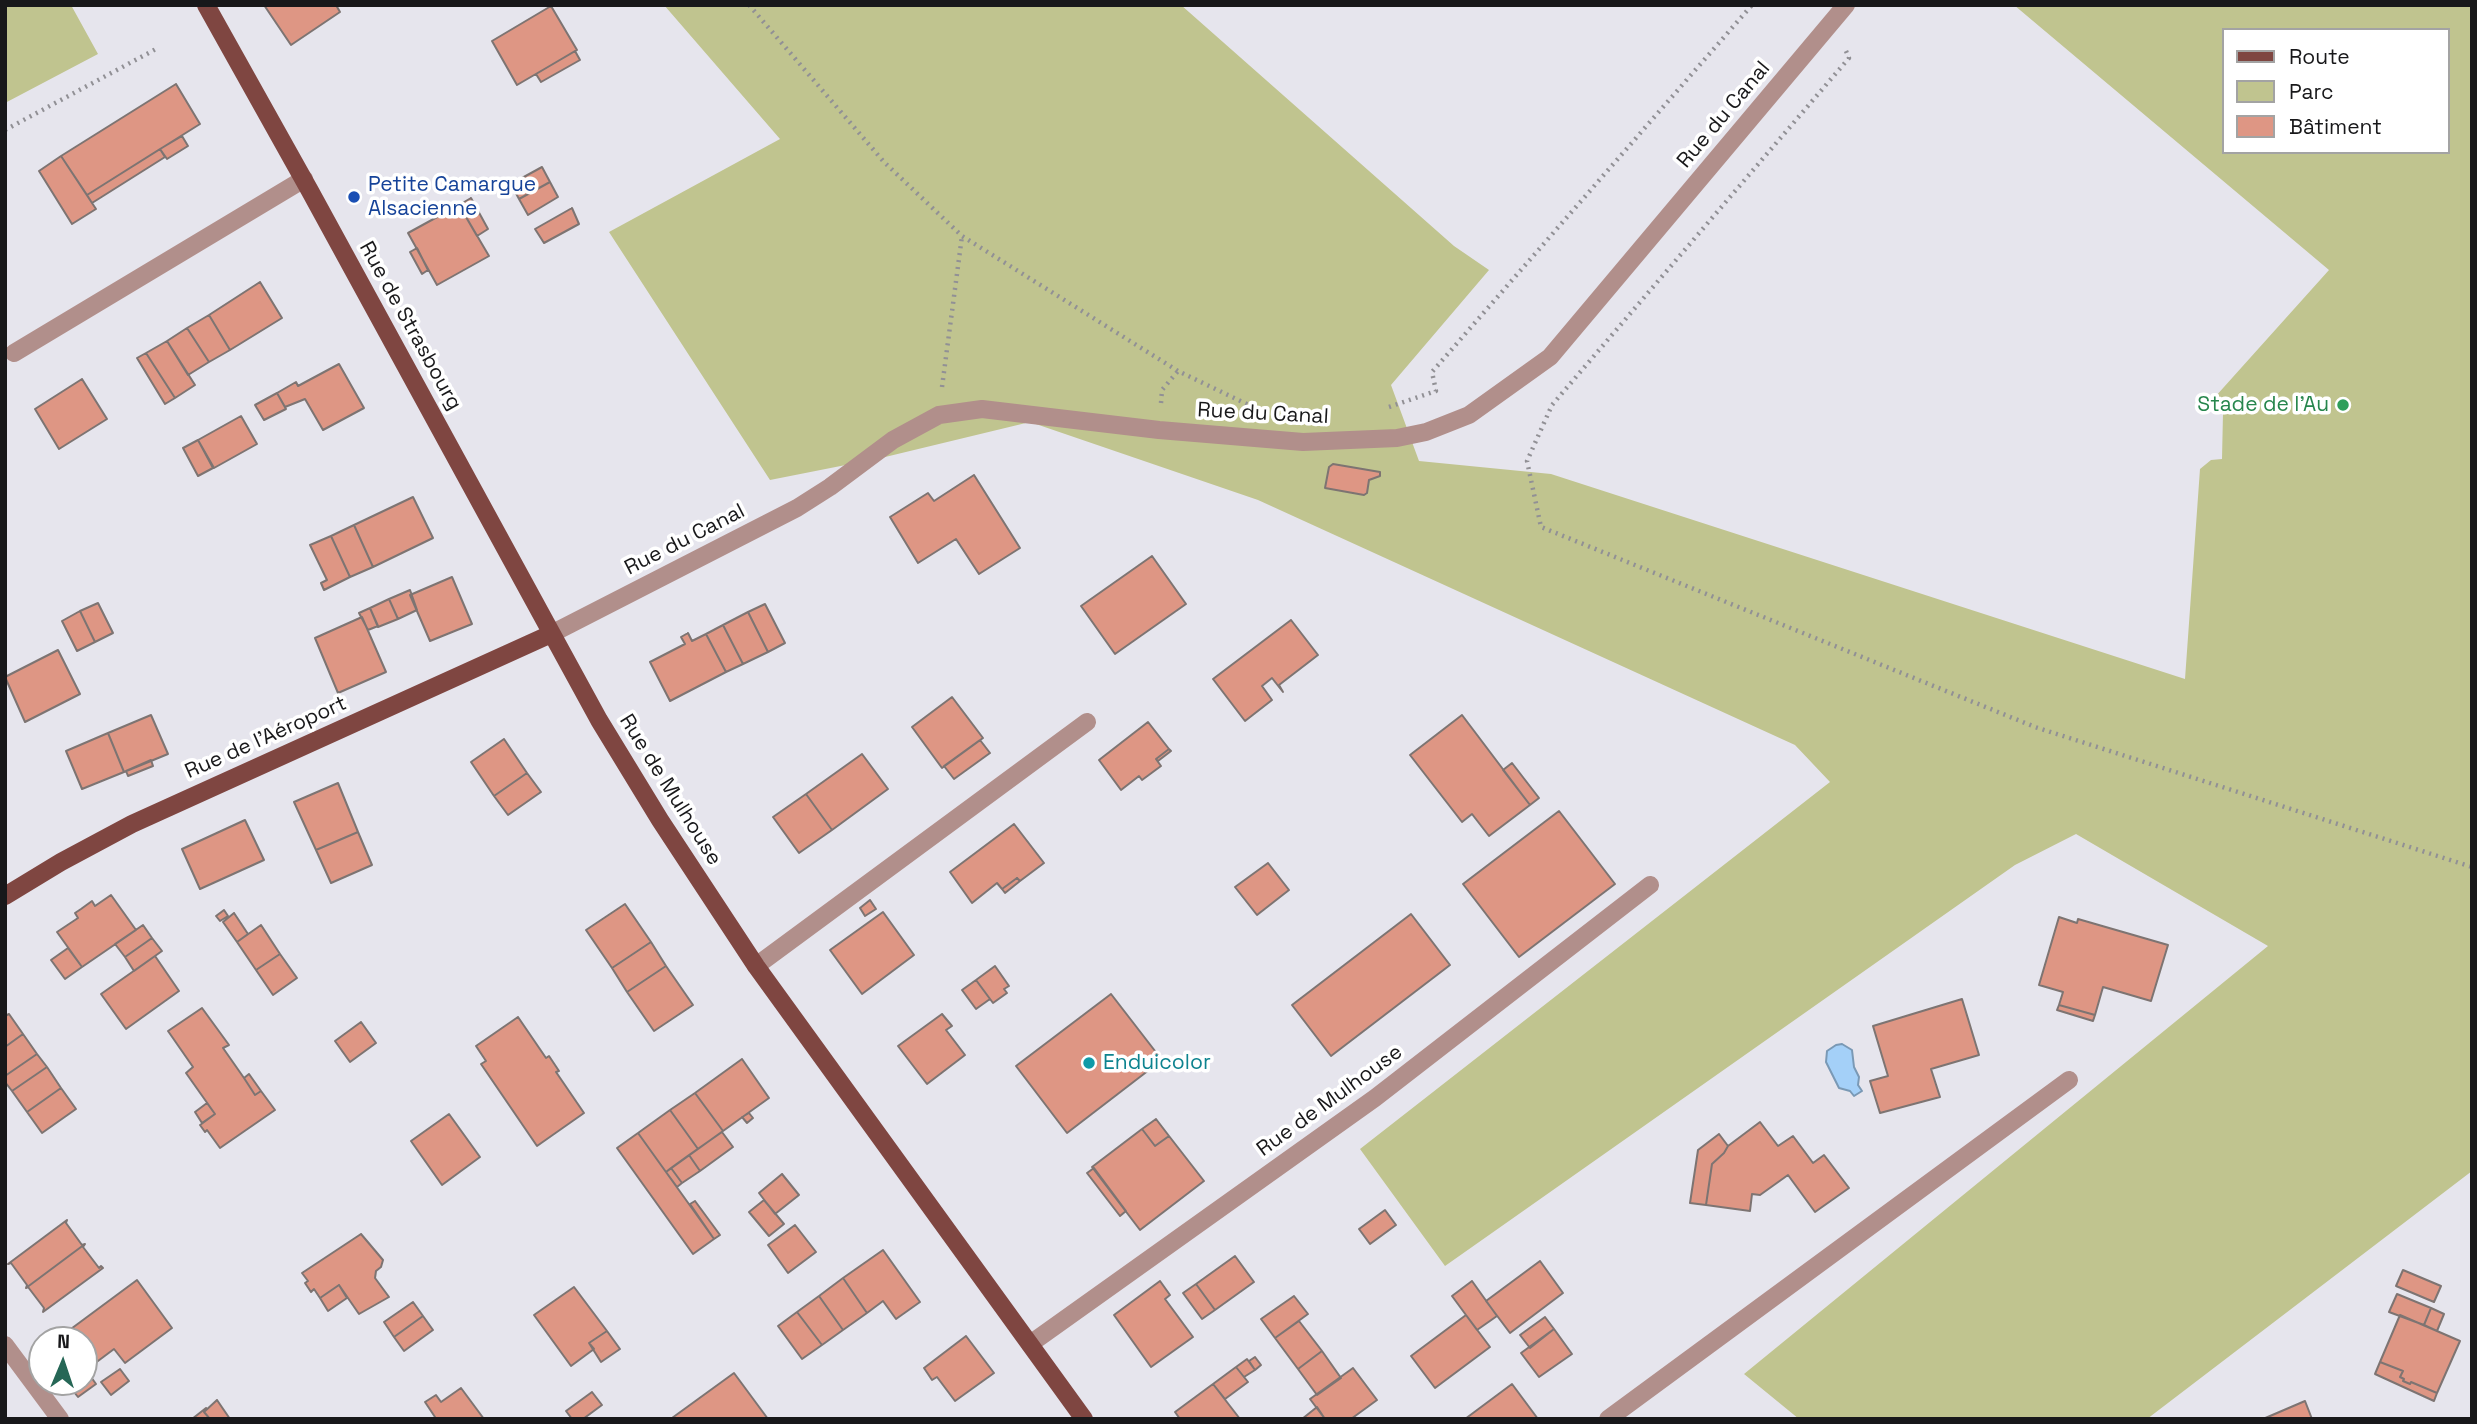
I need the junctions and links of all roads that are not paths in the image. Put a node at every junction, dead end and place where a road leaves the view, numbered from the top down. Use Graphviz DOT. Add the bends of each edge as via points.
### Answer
graph roads {
  1 [pos="206,5"];
  2 [pos="1840,12"];
  3 [pos="304,179"];
  4 [pos="14,354"];
  5 [pos="551,634"];
  6 [pos="1087,722"];
  7 [pos="1650,885"];
  8 [pos="5,897"];
  9 [pos="756,966"];
  10 [pos="2069,1080"];
  11 [pos="5,1345"];
  12 [pos="1030,1345"];
  13 [pos="60,1419"];
  14 [pos="1084,1419"];
  15 [pos="1608,1419"];
  1 -- 3 [label="main road, Rue de Strasbourg"];
  2 -- 5 [label="street, Rue du Canal" via="1550,357 1469,415 1396,438 1303,442 982,409 939,415 893,440 797,508"];
  3 -- 4 [label="street"];
  3 -- 5 [label="main road, Rue de Strasbourg"];
  5 -- 8 [label="main road, Rue de l'Aéroport" via="132,824"];
  5 -- 9 [label="main road, Rue de Mulhouse" via="619,754"];
  6 -- 9 [label="street"];
  7 -- 12 [label="street, Rue de Mulhouse" via="1375,1098"];
  9 -- 12 [label="main road, Rue de Mulhouse"];
  10 -- 15 [label="street"];
  11 -- 13 [label="street"];
  12 -- 14 [label="main road, Rue de Mulhouse"];
}
